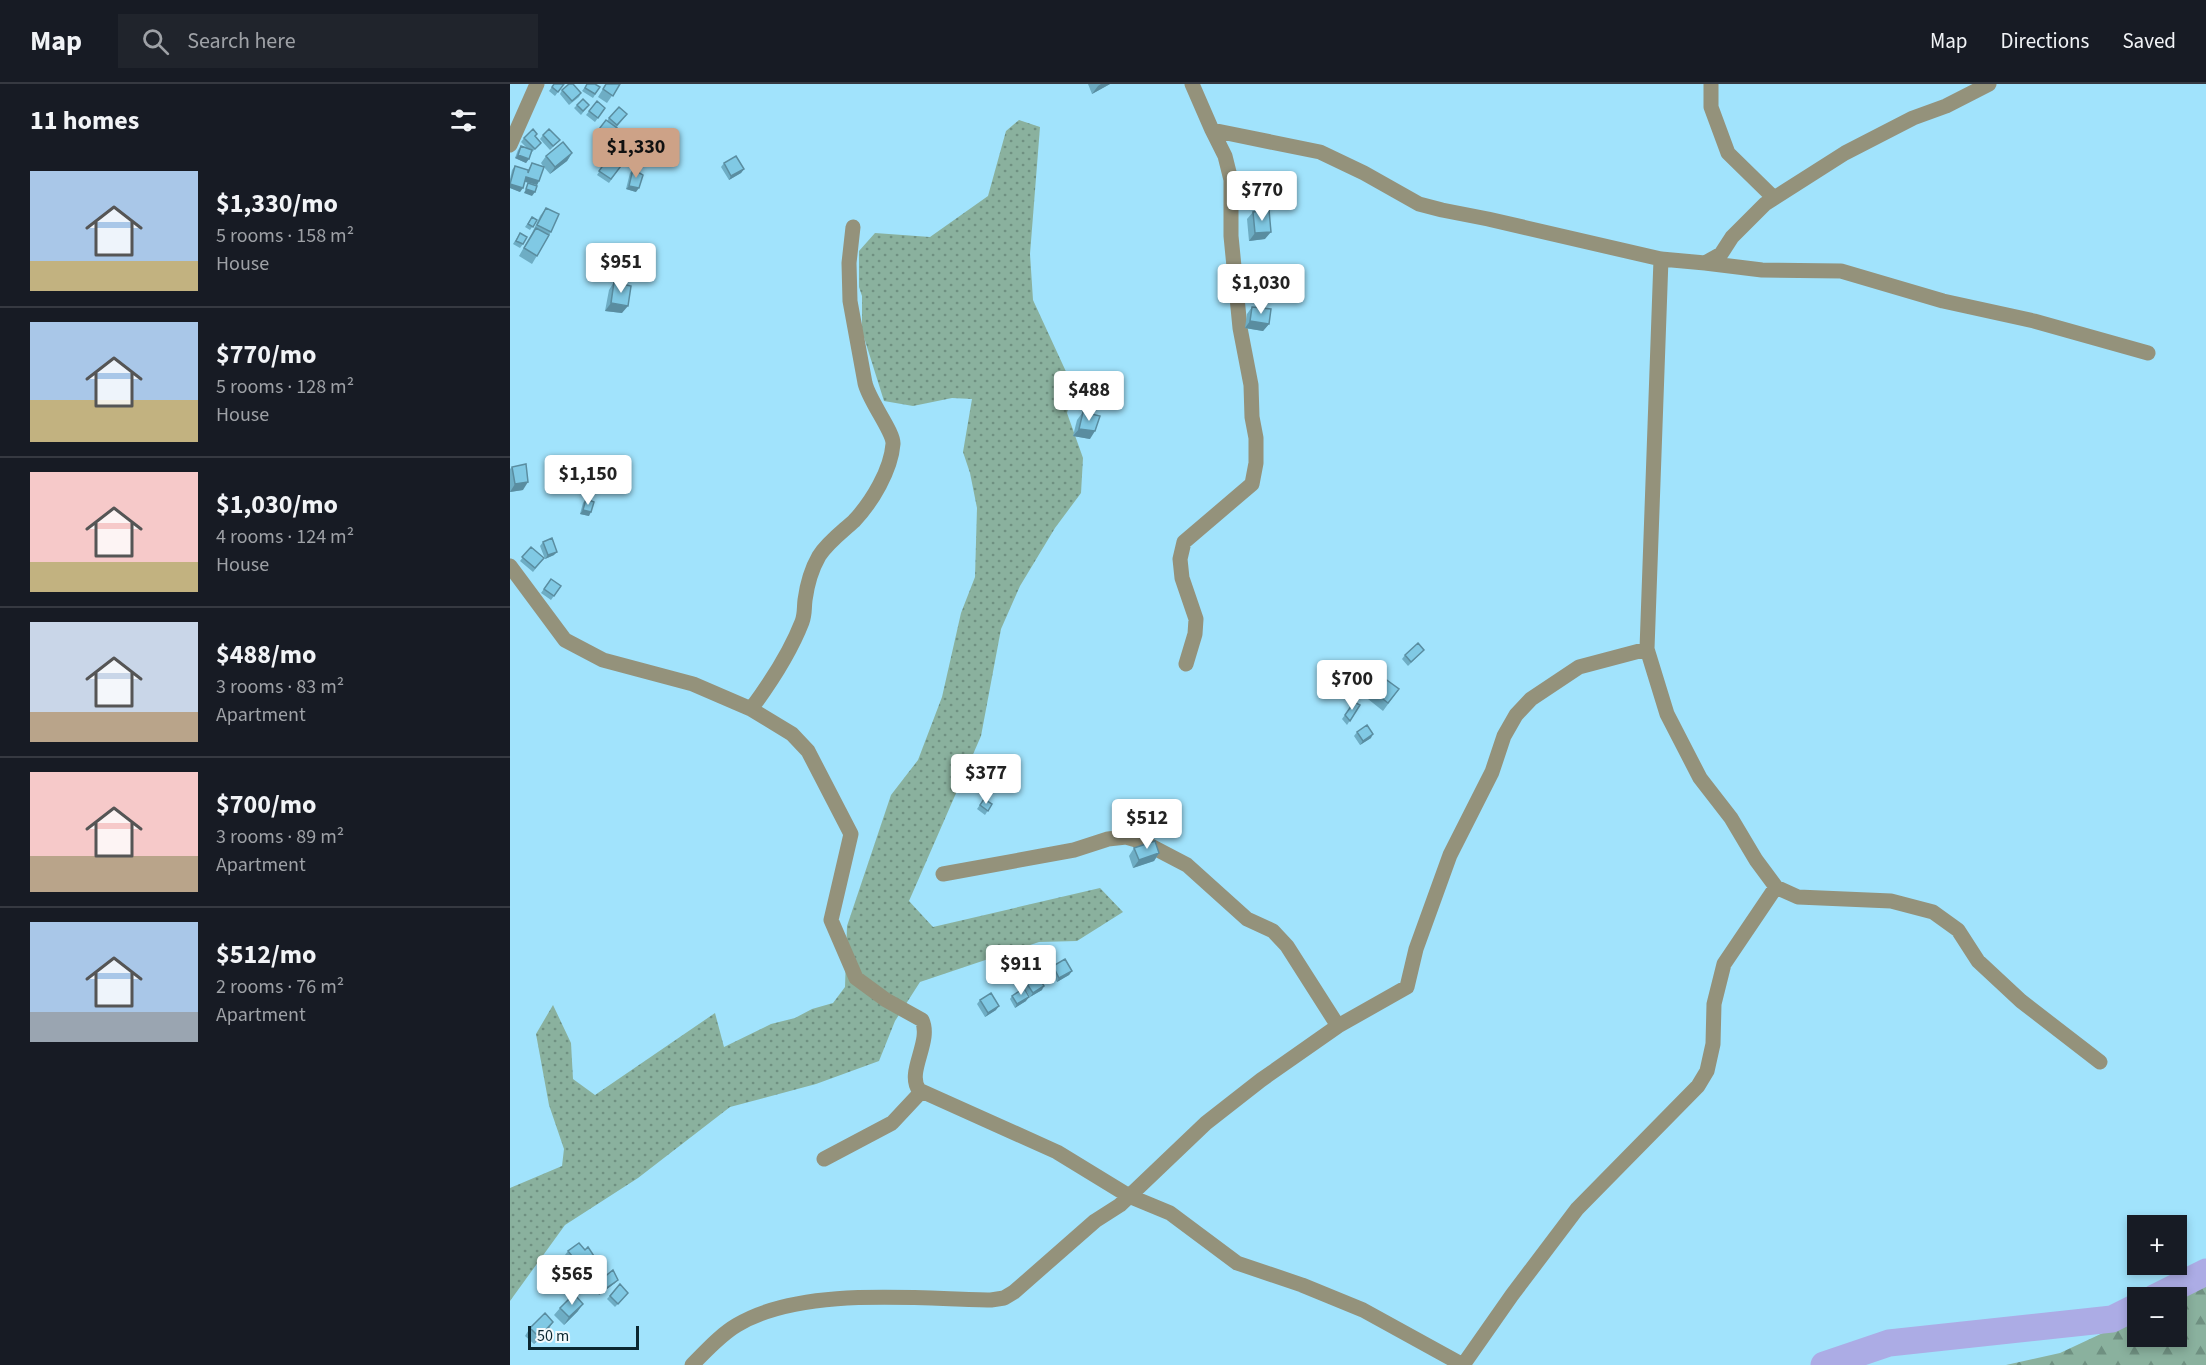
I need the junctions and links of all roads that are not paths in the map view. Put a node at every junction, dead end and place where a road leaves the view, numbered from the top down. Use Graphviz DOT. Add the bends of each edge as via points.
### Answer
graph roads {
  1 [pos="537,84"];
  2 [pos="1192,84"];
  3 [pos="1710,84"];
  4 [pos="1989,84"];
  5 [pos="1212,130"];
  6 [pos="510,145"];
  7 [pos="1773,198"];
  8 [pos="853,227"];
  9 [pos="1661,259"];
  10 [pos="1705,263"];
  11 [pos="2148,353"];
  12 [pos="510,566"];
  13 [pos="1647,649"];
  14 [pos="1186,664"];
  15 [pos="751,709"];
  16 [pos="944,874"];
  17 [pos="1776,887"];
  18 [pos="1338,1026"];
  19 [pos="2100,1062"];
  20 [pos="921,1092"];
  21 [pos="824,1159"];
  22 [pos="1129,1196"];
  23 [pos="692,1365"];
  1 -- 6 [label="street"];
  2 -- 5 [label="street"];
  3 -- 7 [label="street" via="1711,107 1728,153"];
  4 -- 7 [label="street" via="1845,153"];
  5 -- 9 [label="street" via="1320,152 1419,204"];
  5 -- 14 [label="street" via="1231,180 1231,236 1240,328 1251,386 1256,463 1252,484 1184,542 1180,559 1182,578 1197,620"];
  7 -- 10 [label="street" via="1732,237 1721,254"];
  8 -- 15 [label="street" via="850,301 868,394 890,432 893,447 866,507 820,555 809,582 802,623 770,683"];
  9 -- 10 [label="street"];
  9 -- 13 [label="street"];
  10 -- 11 [label="street" via="1762,270 1841,272"];
  12 -- 15 [label="street" via="565,640 603,660 693,684"];
  13 -- 17 [label="street" via="1667,714 1700,778"];
  13 -- 18 [label="street" via="1579,667 1531,699 1515,715 1492,772 1450,855 1416,949 1407,987"];
  15 -- 20 [label="street" via="792,734 808,751 851,834 831,920 856,978 922,1020 925,1032 915,1080"];
  16 -- 18 [label="street" via="1074,850 1108,839 1126,837 1143,842 1187,865 1247,919 1273,931 1287,946"];
  17 -- 19 [label="street" via="1798,897 1891,901 1933,912 1958,930 1978,961 2021,1001"];
  17 -- 22 [label="street" via="1724,964 1714,1004 1713,1044 1707,1071 1698,1086 1577,1209 1463,1365 1363,1310 1302,1284 1237,1263 1170,1213"];
  18 -- 22 [label="street" via="1206,1123"];
  20 -- 21 [label="street" via="892,1123"];
  20 -- 22 [label="street" via="1057,1152"];
  22 -- 23 [label="street" via="1004,1298 869,1298 791,1305 736,1325"];
}
